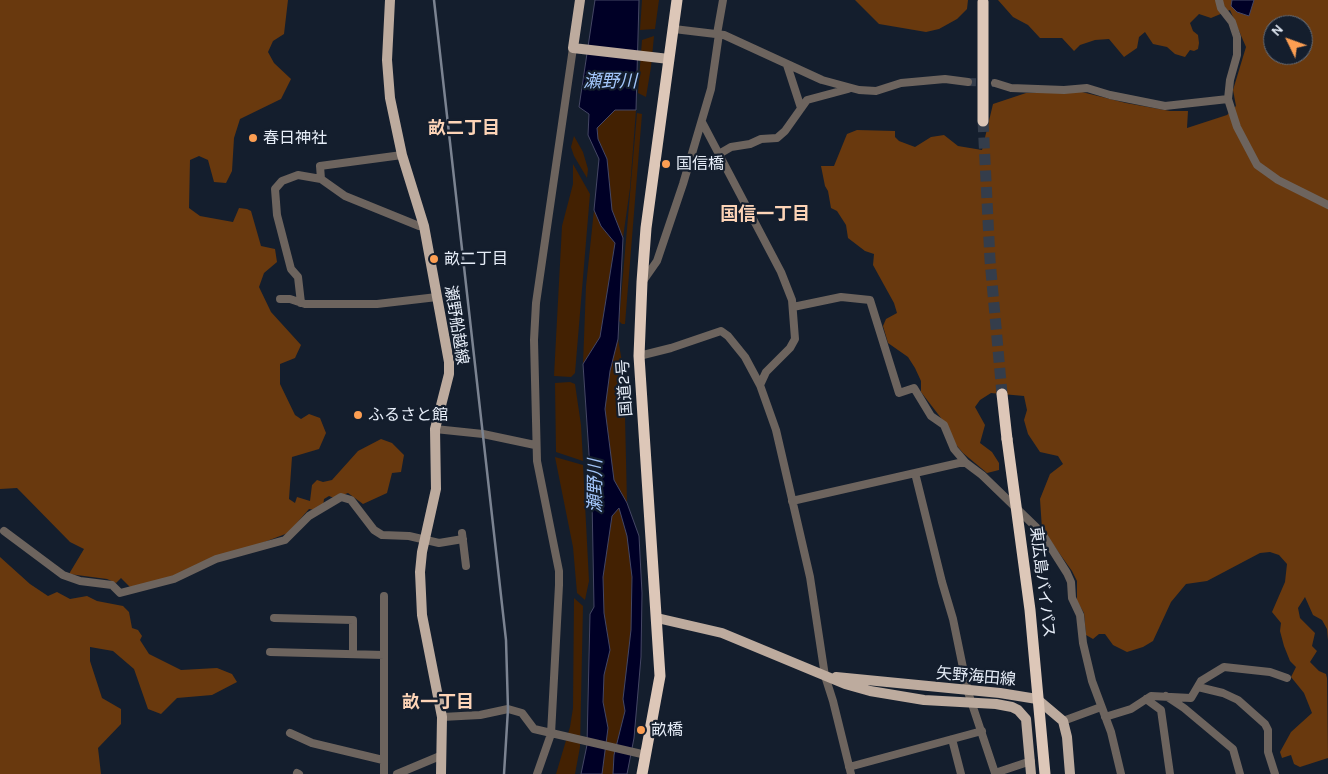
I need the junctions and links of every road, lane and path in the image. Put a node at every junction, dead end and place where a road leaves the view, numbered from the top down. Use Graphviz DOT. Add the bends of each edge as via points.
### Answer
graph roads {
  1 [pos="390,0"];
  2 [pos="580,0"];
  3 [pos="677,0"];
  4 [pos="723,0"];
  5 [pos="1219,0"];
  6 [pos="982,2"];
  7 [pos="674,29"];
  8 [pos="718,34"];
  9 [pos="576,49"];
  10 [pos="669,59"];
  11 [pos="787,65"];
  12 [pos="968,82"];
  13 [pos="995,83"];
  14 [pos="849,89"];
  15 [pos="1228,99"];
  16 [pos="801,108"];
  17 [pos="983,121"];
  18 [pos="702,122"];
  19 [pos="719,154"];
  20 [pos="402,155"];
  21 [pos="321,179"];
  22 [pos="1328,205"];
  23 [pos="424,226"];
  24 [pos="642,282"];
  25 [pos="438,298"];
  26 [pos="280,300"];
  27 [pos="301,303"];
  28 [pos="793,306"];
  29 [pos="639,356"];
  30 [pos="760,385"];
  31 [pos="1002,394"];
  32 [pos="435,429"];
  33 [pos="535,445"];
  34 [pos="966,463"];
  35 [pos="915,473"];
  36 [pos="792,501"];
  37 [pos="4,531"];
  38 [pos="425,539"];
  39 [pos="466,566"];
  40 [pos="384,596"];
  41 [pos="274,618"];
  42 [pos="657,618"];
  43 [pos="270,652"];
  44 [pos="353,654"];
  45 [pos="384,655"];
  46 [pos="825,676"];
  47 [pos="1286,678"];
  48 [pos="1198,687"];
  49 [pos="968,692"];
  50 [pos="1164,695"];
  51 [pos="1146,699"];
  52 [pos="972,703"];
  53 [pos="1046,705"];
  54 [pos="1101,706"];
  55 [pos="442,717"];
  56 [pos="1106,717"];
  57 [pos="1026,719"];
  58 [pos="1063,721"];
  59 [pos="982,731"];
  60 [pos="290,733"];
  61 [pos="551,734"];
  62 [pos="952,739"];
  63 [pos="646,755"];
  64 [pos="440,756"];
  65 [pos="383,760"];
  66 [pos="1031,761"];
  67 [pos="850,771"];
  68 [pos="384,774"];
  69 [pos="397,774"];
  70 [pos="441,774"];
  71 [pos="537,774"];
  72 [pos="642,774"];
  73 [pos="962,774"];
  74 [pos="1031,774"];
  75 [pos="1045,774"];
  76 [pos="1070,774"];
  77 [pos="1121,774"];
  78 [pos="1170,774"];
  79 [pos="1240,774"];
  80 [pos="1275,774"];
  1 -- 20 [label="main road, 瀬野船越線" via="390,98"];
  2 -- 9 [label="main road"];
  3 -- 7 [label="highway, 国道2号"];
  4 -- 8 [label="street"];
  5 -- 15 [label="street" via="1237,37 1237,55"];
  6 -- 17 [label="highway"];
  7 -- 8 [label="street"];
  7 -- 10 [label="highway, 国道2号"];
  8 -- 11 [label="street"];
  8 -- 18 [label="street" via="711,89"];
  9 -- 10 [label="main road"];
  9 -- 33 [label="street" via="536,303"];
  10 -- 24 [label="highway, 国道2号"];
  11 -- 14 [label="street"];
  11 -- 16 [label="street"];
  12 -- 14 [label="street" via="945,79 901,83 876,91"];
  13 -- 15 [label="street" via="1011,88 1087,88 1165,106"];
  14 -- 16 [label="street" via="807,100"];
  15 -- 22 [label="street" via="1237,127 1257,165"];
  16 -- 19 [label="street" via="777,138 731,147"];
  18 -- 19 [label="street"];
  18 -- 24 [label="street" via="657,261"];
  19 -- 28 [label="street" via="781,272"];
  20 -- 21 [label="street" via="320,166"];
  20 -- 23 [label="main road, 瀬野船越線"];
  21 -- 23 [label="street" via="345,196"];
  21 -- 27 [label="street" via="298,175 282,181 275,189 277,215 291,268 298,277"];
  23 -- 25 [label="main road, 瀬野船越線"];
  24 -- 29 [label="highway, 国道2号"];
  25 -- 27 [label="street" via="377,304"];
  25 -- 32 [label="main road, 瀬野船越線" via="448,348 449,374"];
  26 -- 27 [label="street"];
  28 -- 30 [label="street" via="795,339 766,372"];
  28 -- 34 [label="street" via="841,297 870,300 899,394 914,388 931,416 944,425 954,449"];
  29 -- 30 [label="street" via="721,331 744,357"];
  29 -- 42 [label="highway, 国道2号"];
  30 -- 36 [label="street" via="776,430"];
  31 -- 75 [label="highway, 東広島バイパス, bridge" via="1030,610"];
  32 -- 33 [label="street" via="483,434"];
  32 -- 38 [label="main road, 瀬野船越線" via="436,489"];
  33 -- 61 [label="street" via="559,571"];
  34 -- 35 [label="street"];
  34 -- 54 [label="street" via="1041,532 1067,573 1072,598 1080,615 1092,681"];
  35 -- 36 [label="street"];
  35 -- 49 [label="street"];
  36 -- 46 [label="street" via="810,577"];
  37 -- 38 [label="street" via="63,575 112,585 120,593 174,579 216,559 285,540 309,516 341,497 351,500 377,533"];
  38 -- 39 [label="street" via="439,543 462,536"];
  38 -- 55 [label="main road, 瀬野船越線" via="420,563 422,615"];
  40 -- 45 [label="street"];
  41 -- 44 [label="street" via="353,620"];
  42 -- 46 [label="main road, 矢野海田線" via="722,633"];
  42 -- 63 [label="highway, 国道2号" via="660,676"];
  43 -- 44 [label="street"];
  44 -- 45 [label="street"];
  45 -- 65 [label="street"];
  46 -- 49 [label="main road, 矢野海田線"];
  46 -- 52 [label="main road, 矢野海田線" via="891,696"];
  46 -- 67 [label="street"];
  47 -- 48 [label="street" via="1270,672 1224,667 1208,675"];
  48 -- 50 [label="street" via="1191,698"];
  48 -- 80 [label="street" via="1238,700 1265,724 1268,752"];
  49 -- 52 [label="street"];
  49 -- 53 [label="main road, 矢野海田線" via="1019,696"];
  50 -- 51 [label="street"];
  50 -- 79 [label="street" via="1233,749"];
  51 -- 56 [label="street" via="1131,709"];
  51 -- 78 [label="street" via="1161,710"];
  52 -- 57 [label="main road, 矢野海田線" via="1012,707"];
  52 -- 59 [label="street"];
  53 -- 57 [label="main road" via="1036,705"];
  53 -- 58 [label="main road, 矢野海田線"];
  54 -- 56 [label="street"];
  54 -- 58 [label="street"];
  55 -- 61 [label="street" via="480,715 508,709 522,713 534,729"];
  55 -- 64 [label="main road, 瀬野船越線"];
  56 -- 77 [label="street"];
  57 -- 66 [label="main road"];
  58 -- 76 [label="main road"];
  59 -- 62 [label="street"];
  59 -- 66 [label="street" via="995,773"];
  60 -- 65 [label="street" via="312,743"];
  61 -- 63 [label="street"];
  61 -- 71 [label="street"];
  62 -- 67 [label="street"];
  62 -- 73 [label="street"];
  63 -- 72 [label="highway, 国道2号"];
  64 -- 69 [label="street"];
  64 -- 70 [label="main road, 瀬野船越線"];
  65 -- 68 [label="street"];
  66 -- 74 [label="main road"];
}
